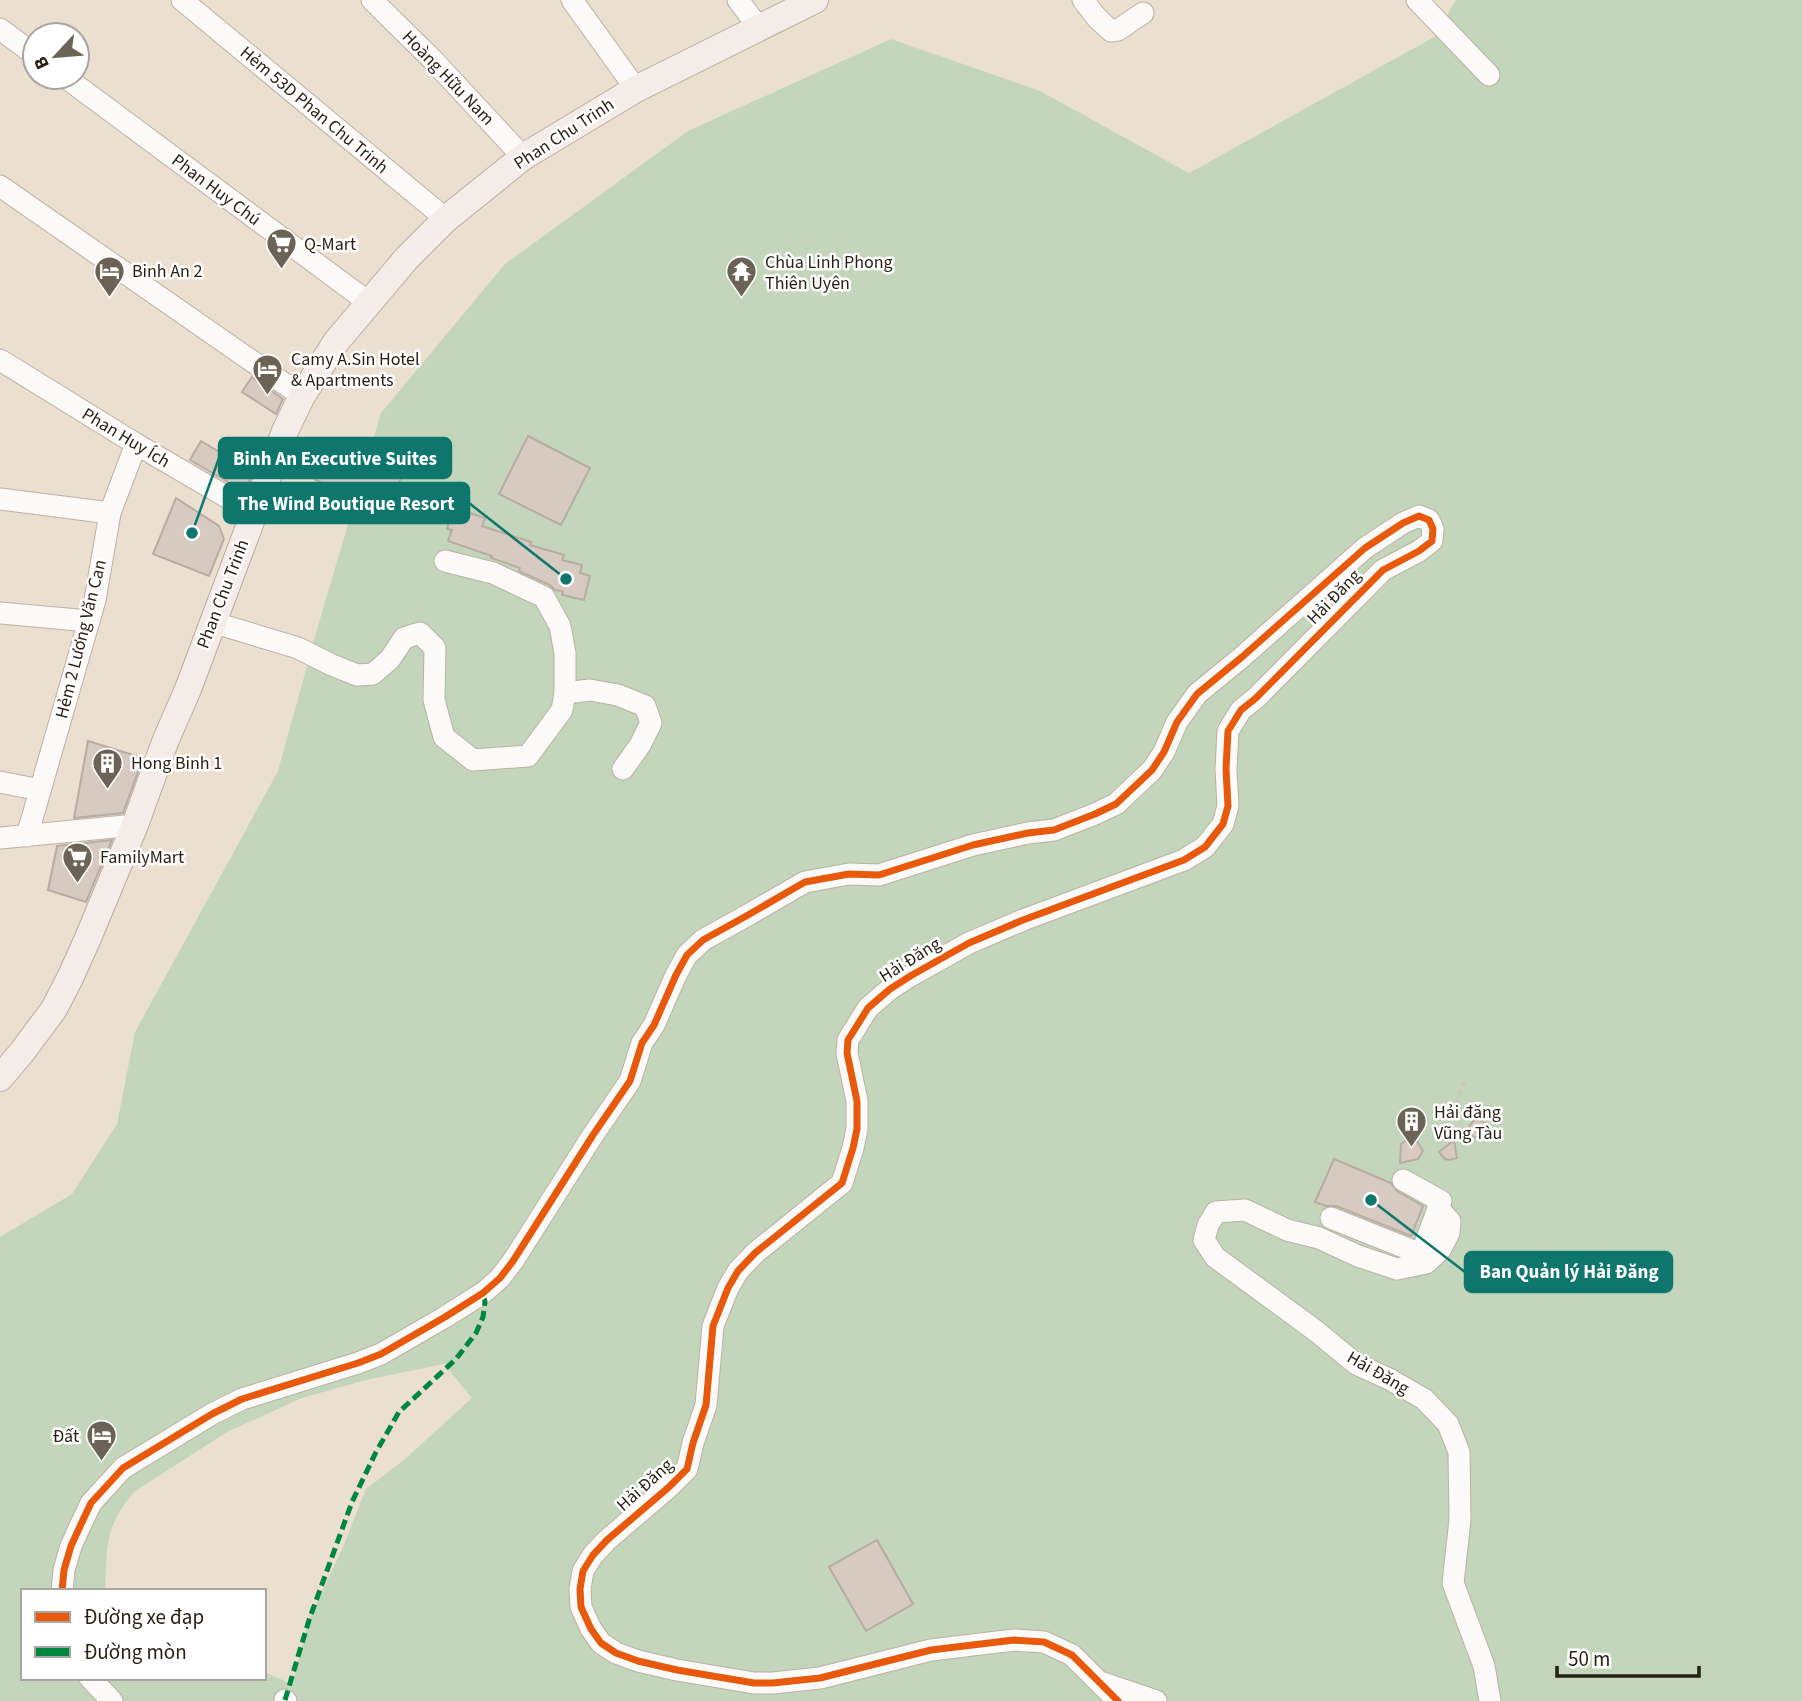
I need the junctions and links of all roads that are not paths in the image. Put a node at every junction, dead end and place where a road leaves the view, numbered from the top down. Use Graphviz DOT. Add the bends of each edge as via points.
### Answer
graph roads {
  1 [pos="182,0"];
  2 [pos="372,0"];
  3 [pos="572,0"];
  4 [pos="738,0"];
  5 [pos="815,0"];
  6 [pos="1083,0"];
  7 [pos="1417,0"];
  8 [pos="1143,13"];
  9 [pos="759,28"];
  10 [pos="0,29"];
  11 [pos="21,45"];
  12 [pos="1489,75"];
  13 [pos="636,89"];
  14 [pos="84,91"];
  15 [pos="523,158"];
  16 [pos="0,186"];
  17 [pos="446,219"];
  18 [pos="368,302"];
  19 [pos="0,360"];
  20 [pos="302,396"];
  21 [pos="136,444"];
  22 [pos="0,499"];
  23 [pos="110,513"];
  24 [pos="254,513"];
  25 [pos="445,561"];
  26 [pos="0,613"];
  27 [pos="89,621"];
  28 [pos="212,622"];
  29 [pos="565,693"];
  30 [pos="623,769"];
  31 [pos="0,782"];
  32 [pos="40,790"];
  33 [pos="135,825"];
  34 [pos="27,836"];
  35 [pos="0,838"];
  36 [pos="0,1078"];
  37 [pos="1403,1180"];
  38 [pos="1438,1208"];
  39 [pos="1331,1218"];
  40 [pos="62,1589"];
  41 [pos="92,1680"];
  42 [pos="1101,1682"];
  43 [pos="112,1701"];
  44 [pos="1118,1701"];
  45 [pos="1156,1701"];
  46 [pos="1490,1701"];
  1 -- 17 [label="street, Hẻm 53D Phan Chu Trinh"];
  2 -- 15 [label="street, Hoàng Hữu Nam"];
  3 -- 13 [label="street"];
  4 -- 9 [label="street"];
  5 -- 9 [label="main road, Phan Chu Trinh"];
  6 -- 8 [label="street" via="1111,32"];
  7 -- 12 [label="street"];
  9 -- 13 [label="main road, Phan Chu Trinh"];
  10 -- 11 [label="street"];
  13 -- 15 [label="main road, Phan Chu Trinh"];
  14 -- 18 [label="street, Phan Huy Chú"];
  15 -- 17 [label="main road, Phan Chu Trinh"];
  16 -- 20 [label="street"];
  17 -- 18 [label="main road, Phan Chu Trinh"];
  18 -- 20 [label="main road, Phan Chu Trinh"];
  19 -- 21 [label="street, Phan Huy Ích"];
  20 -- 24 [label="main road, Phan Chu Trinh"];
  21 -- 23 [label="street, Hẻm 2 Lương Văn Can"];
  21 -- 24 [label="street, Phan Huy Ích"];
  22 -- 23 [label="street"];
  23 -- 27 [label="street, Hẻm 2 Lương Văn Can"];
  24 -- 28 [label="main road, Phan Chu Trinh"];
  25 -- 29 [label="street" via="493,573 544,597 560,625"];
  26 -- 27 [label="street"];
  27 -- 32 [label="street, Hẻm 2 Lương Văn Can"];
  28 -- 29 [label="street" via="298,648 357,675 373,674 404,638 420,633 435,648 434,700 444,737 473,760 528,756 562,710"];
  28 -- 33 [label="main road, Phan Chu Trinh"];
  29 -- 30 [label="street" via="590,690 645,706 650,723"];
  31 -- 32 [label="street"];
  32 -- 34 [label="street, Hẻm 2 Lương Văn Can"];
  33 -- 34 [label="street"];
  33 -- 36 [label="main road, Phan Chu Trinh" via="54,1009"];
  34 -- 35 [label="street"];
  37 -- 38 [label="street" via="1441,1200"];
  38 -- 39 [label="street" via="1421,1254"];
  38 -- 46 [label="street, Hải Đăng" via="1450,1221 1440,1250 1426,1263 1397,1269 1245,1210 1216,1212 1204,1240 1215,1257 1356,1364 1424,1399 1448,1423 1459,1452 1460,1520 1453,1583 1484,1666"];
  40 -- 42 [label="street, Hải Đăng" via="71,1546 91,1503 123,1468 242,1399 381,1354 500,1278 630,1081 642,1043 676,975 687,955 703,940 805,882 849,874 879,875 973,845 1054,830 1116,804 1152,770 1197,694 1365,548 1419,516 1429,520 1432,541 1383,570 1241,710 1228,732 1228,806 1223,824 1205,847 1184,860 969,943 890,989 868,1008 848,1040 857,1129 842,1183 738,1271 713,1326 706,1405 687,1469 607,1540 583,1571 581,1607 601,1643 638,1661 677,1670 773,1683 820,1678 931,1650 1014,1640 1044,1642 1072,1655"];
  41 -- 43 [label="street"];
  42 -- 44 [label="street, Hải Đăng"];
  42 -- 45 [label="street, Hải Đăng"];
}
